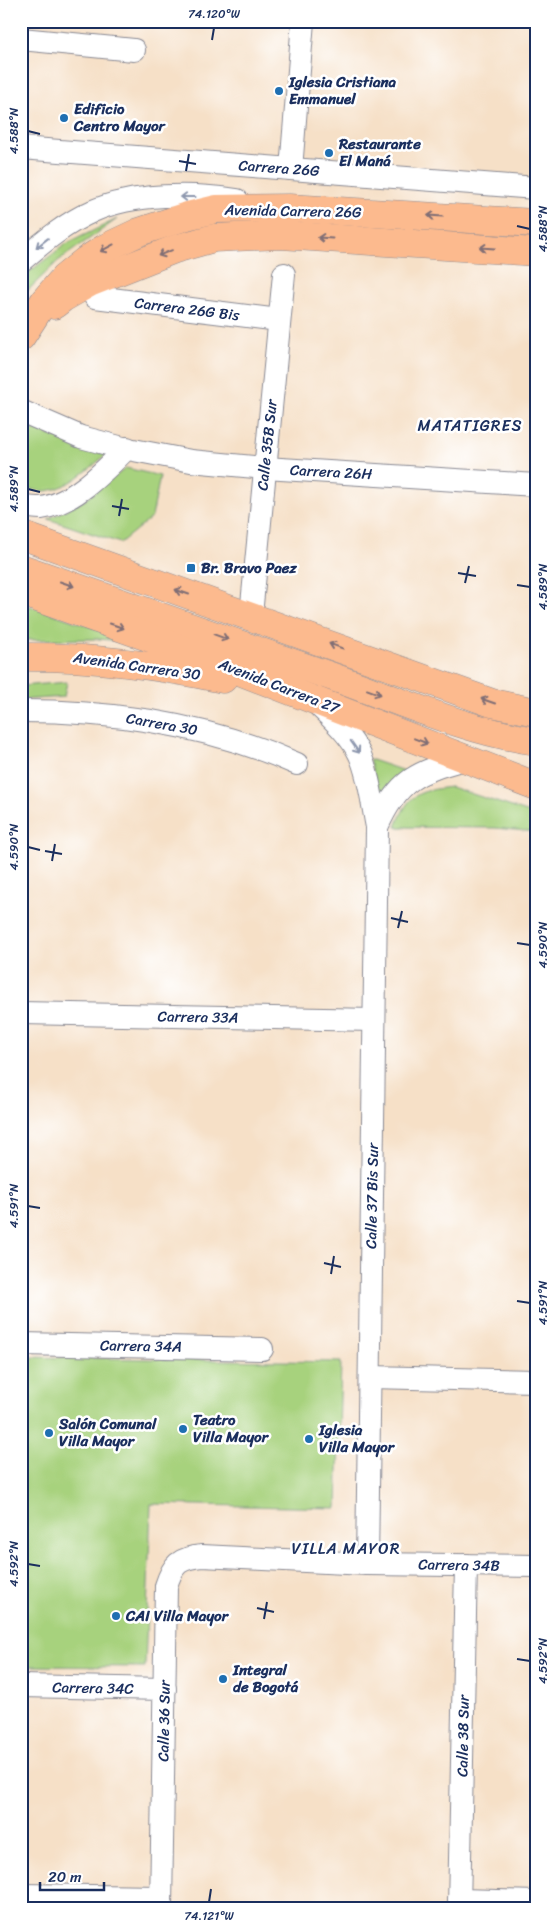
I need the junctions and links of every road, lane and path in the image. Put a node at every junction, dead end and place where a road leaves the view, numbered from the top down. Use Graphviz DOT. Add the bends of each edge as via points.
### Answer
graph roads {
  1 [pos="302,21"];
  2 [pos="21,39"];
  3 [pos="134,50"];
  4 [pos="21,148"];
  5 [pos="291,169"];
  6 [pos="536,188"];
  7 [pos="288,208"];
  8 [pos="536,223"];
  9 [pos="536,252"];
  10 [pos="21,261"];
  11 [pos="284,274"];
  12 [pos="95,297"];
  13 [pos="279,320"];
  14 [pos="25,331"];
  15 [pos="21,411"];
  16 [pos="127,448"];
  17 [pos="265,468"];
  18 [pos="536,485"];
  19 [pos="21,506"];
  20 [pos="21,535"];
  21 [pos="21,568"];
  22 [pos="21,592"];
  23 [pos="251,615"];
  24 [pos="21,657"];
  25 [pos="311,698"];
  26 [pos="21,711"];
  27 [pos="536,712"];
  28 [pos="536,741"];
  29 [pos="465,758"];
  30 [pos="297,764"];
  31 [pos="536,786"];
  32 [pos="376,827"];
  33 [pos="21,1013"];
  34 [pos="374,1020"];
  35 [pos="21,1344"];
  36 [pos="262,1348"];
  37 [pos="370,1377"];
  38 [pos="536,1381"];
  39 [pos="202,1556"];
  40 [pos="367,1564"];
  41 [pos="466,1565"];
  42 [pos="536,1566"];
  43 [pos="21,1686"];
  44 [pos="165,1689"];
  45 [pos="21,1896"];
  46 [pos="536,1902"];
  47 [pos="161,1903"];
  48 [pos="459,1904"];
  1 -- 5 [label="street"];
  2 -- 3 [label="street"];
  4 -- 5 [label="street, Carrera 26G"];
  5 -- 6 [label="street, Carrera 26G"];
  8 -- 7 [label="main road, Avenida Carrera 26G, one-way"];
  7 -- 10 [label="street, one-way" via="216,197 159,197 125,201 94,210 72,222"];
  7 -- 14 [label="main road, Avenida Carrera 26G, one-way" via="216,209 139,232 105,248 64,278"];
  9 -- 14 [label="main road, Avenida Carrera 26G, one-way" via="281,235 214,238 175,249 89,284 63,298"];
  11 -- 13 [label="street, Calle 35B Sur"];
  12 -- 13 [label="street, Carrera 26G Bis"];
  13 -- 17 [label="street, Calle 35B Sur"];
  15 -- 16 [label="street, Carrera 26H" via="81,437"];
  16 -- 17 [label="street, Carrera 26H" via="192,461"];
  16 -- 19 [label="street" via="96,478 62,502 41,508"];
  17 -- 18 [label="street, Carrera 26H"];
  17 -- 23 [label="street, Calle 35B Sur"];
  23 -- 20 [label="main road, one-way"];
  21 -- 28 [label="main road, Avenida Carrera 27, one-way" via="490,732"];
  22 -- 25 [label="main road, Avenida Carrera 27, one-way"];
  27 -- 23 [label="main road, one-way" via="492,702"];
  24 -- 25 [label="main road, Avenida Carrera 30" via="62,656 148,665"];
  25 -- 29 [label="main road, Avenida Carrera 27, one-way"];
  25 -- 32 [label="street, Calle 37 Bis Sur, one-way" via="341,728 359,754 368,775"];
  26 -- 30 [label="street, Carrera 30" via="67,711 128,717 193,728"];
  29 -- 31 [label="main road, Avenida Carrera 27"];
  29 -- 32 [label="street, Calle 37 Bis Sur" via="428,769 411,779 394,794"];
  32 -- 34 [label="street, Calle 37 Bis Sur"];
  33 -- 34 [label="street, Carrera 33A"];
  34 -- 37 [label="street, Calle 37 Bis Sur"];
  35 -- 36 [label="street, Carrera 34A"];
  37 -- 38 [label="street"];
  37 -- 40 [label="street, Calle 37 Bis Sur"];
  39 -- 40 [label="street, Carrera 34B"];
  39 -- 44 [label="street, Calle 36 Sur" via="188,1557 177,1563 166,1586"];
  40 -- 41 [label="street, Carrera 34B"];
  41 -- 42 [label="street, Carrera 34B"];
  41 -- 48 [label="street, Calle 38 Sur"];
  43 -- 44 [label="street, Carrera 34C"];
  44 -- 47 [label="street, Calle 36 Sur"];
  45 -- 47 [label="street"];
  46 -- 48 [label="street"];
}
